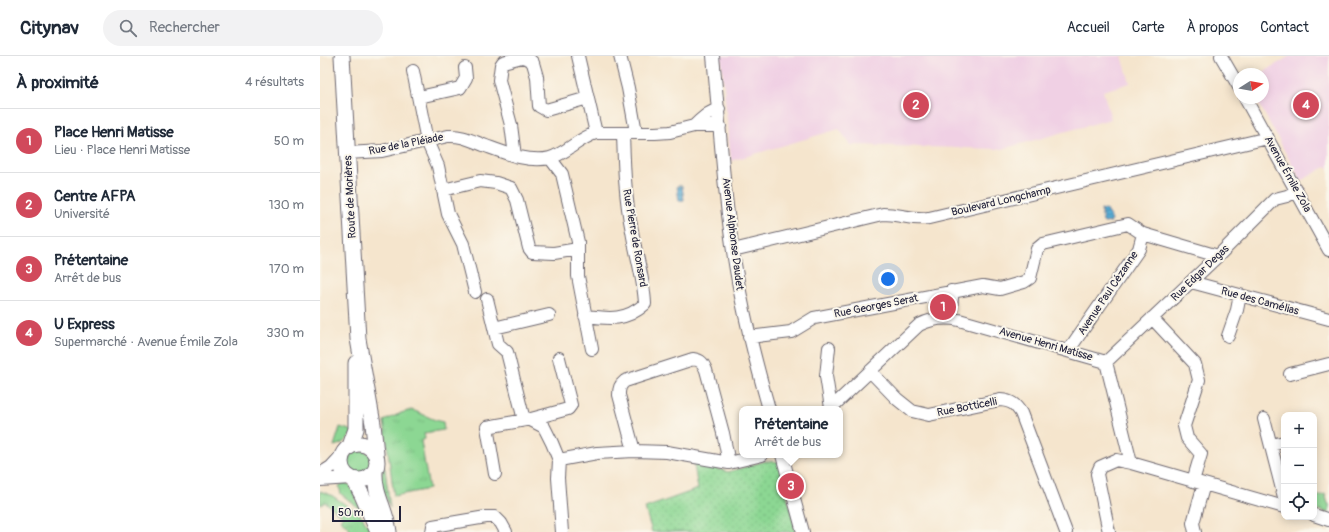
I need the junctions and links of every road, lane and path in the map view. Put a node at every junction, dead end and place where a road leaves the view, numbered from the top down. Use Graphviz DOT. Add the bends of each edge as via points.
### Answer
graph roads {
  1 [pos="342,56"];
  2 [pos="578,56"];
  3 [pos="620,56"];
  4 [pos="713,56"];
  5 [pos="1221,56"];
  6 [pos="465,68"];
  7 [pos="413,71"];
  8 [pos="1233,77"];
  9 [pos="418,97"];
  10 [pos="588,98"];
  11 [pos="1248,104"];
  12 [pos="718,109"];
  13 [pos="694,126"];
  14 [pos="720,126"];
  15 [pos="636,132"];
  16 [pos="596,133"];
  17 [pos="623,133"];
  18 [pos="1268,138"];
  19 [pos="427,141"];
  20 [pos="347,153"];
  21 [pos="515,156"];
  22 [pos="550,158"];
  23 [pos="443,190"];
  24 [pos="1297,191"];
  25 [pos="1143,234"];
  26 [pos="578,249"];
  27 [pos="733,250"];
  28 [pos="1329,250"];
  29 [pos="1218,256"];
  30 [pos="1191,282"];
  31 [pos="475,292"];
  32 [pos="951,292"];
  33 [pos="1240,295"];
  34 [pos="487,299"];
  35 [pos="549,315"];
  36 [pos="585,316"];
  37 [pos="950,318"];
  38 [pos="1152,318"];
  39 [pos="1329,319"];
  40 [pos="494,328"];
  41 [pos="1228,336"];
  42 [pos="749,337"];
  43 [pos="358,338"];
  44 [pos="829,348"];
  45 [pos="592,349"];
  46 [pos="1068,351"];
  47 [pos="559,358"];
  48 [pos="1106,362"];
  49 [pos="1329,364"];
  50 [pos="870,371"];
  51 [pos="1290,374"];
  52 [pos="768,406"];
  53 [pos="831,406"];
  54 [pos="833,406"];
  55 [pos="531,419"];
  56 [pos="1264,420"];
  57 [pos="1281,443"];
  58 [pos="1271,445"];
  59 [pos="346,450"];
  60 [pos="634,451"];
  61 [pos="376,454"];
  62 [pos="750,458"];
  63 [pos="783,458"];
  64 [pos="559,460"];
  65 [pos="729,463"];
  66 [pos="1131,463"];
  67 [pos="375,472"];
  68 [pos="320,474"];
  69 [pos="495,474"];
  70 [pos="353,479"];
  71 [pos="320,480"];
  72 [pos="1199,482"];
  73 [pos="1281,485"];
  74 [pos="1281,506"];
  75 [pos="1317,516"];
  76 [pos="1329,520"];
  77 [pos="378,532"];
  78 [pos="389,532"];
  79 [pos="432,532"];
  80 [pos="506,532"];
  81 [pos="562,532"];
  82 [pos="803,532"];
  83 [pos="1066,532"];
  84 [pos="1109,532"];
  85 [pos="1195,532"];
  1 -- 20 [label="main road, Route de Morières"];
  2 -- 10 [label="street"];
  3 -- 15 [label="street"];
  4 -- 12 [label="street, Avenue Alphonse Daudet"];
  5 -- 8 [label="street"];
  6 -- 9 [label="street" via="466,78 460,88"];
  7 -- 9 [label="street"];
  9 -- 19 [label="street"];
  10 -- 16 [label="street"];
  10 -- 21 [label="street" via="546,110 539,106 537,77 533,63 522,57 503,62 499,80 511,125"];
  11 -- 18 [label="street, Avenue Émile Zola"];
  12 -- 13 [label="street, Rue de la Pléiade"];
  12 -- 14 [label="street, Avenue Alphonse Daudet"];
  13 -- 14 [label="street, Rue de la Pléiade"];
  13 -- 15 [label="street, Rue de la Pléiade" via="670,132"];
  14 -- 27 [label="street, Avenue Alphonse Daudet"];
  15 -- 17 [label="street, Rue de la Pléiade"];
  16 -- 17 [label="street, Rue de la Pléiade"];
  16 -- 22 [label="street, Rue de la Pléiade" via="587,135"];
  17 -- 36 [label="street, Rue Pierre de Ronsard" via="626,196 645,304 637,312 622,318"];
  18 -- 24 [label="street, Avenue Émile Zola"];
  18 -- 27 [label="street, Boulevard Longchamp" via="930,218 913,219 883,214"];
  19 -- 20 [label="street, Rue de la Pléiade" via="382,151"];
  19 -- 21 [label="street, Rue de la Pléiade" via="458,135"];
  19 -- 23 [label="street" via="438,166"];
  20 -- 43 [label="main road, Route de Morières"];
  21 -- 22 [label="street, Rue de la Pléiade" via="527,159"];
  22 -- 26 [label="street" via="562,174"];
  23 -- 26 [label="street" via="480,181 511,188 532,252 554,253"];
  23 -- 31 [label="street" via="448,214 463,244"];
  24 -- 28 [label="street, Avenue Émile Zola"];
  24 -- 29 [label="street, Rue Edgar Degas" via="1275,199"];
  25 -- 29 [label="street, Rue Georges Serat"];
  25 -- 32 [label="street, Rue Georges Serat" via="1128,224 1043,244 1037,249 1030,278 1024,282 1000,289 983,286"];
  25 -- 46 [label="street, Avenue Paul Cézanne" via="1139,249"];
  26 -- 36 [label="street" via="578,276"];
  27 -- 42 [label="street, Avenue Alphonse Daudet"];
  29 -- 30 [label="street, Rue Edgar Degas"];
  30 -- 33 [label="street, Rue des Camélias"];
  30 -- 38 [label="street, Rue Edgar Degas"];
  32 -- 37 [label="street"];
  32 -- 42 [label="street, Rue Georges Serat" via="814,318 791,332"];
  33 -- 39 [label="street, Rue des Camélias"];
  33 -- 41 [label="street" via="1238,310"];
  34 -- 40 [label="street"];
  35 -- 40 [label="street"];
  36 -- 45 [label="street"];
  37 -- 46 [label="street, Avenue Henri Matisse"];
  37 -- 50 [label="street, Avenue Henri Matisse" via="936,318 919,324"];
  38 -- 48 [label="street, Rue Edgar Degas"];
  38 -- 72 [label="street" via="1195,364 1199,380 1184,426 1187,438 1201,454"];
  40 -- 55 [label="street" via="498,344 507,352 523,416"];
  42 -- 52 [label="street, Avenue Alphonse Daudet"];
  43 -- 59 [label="main road, Route de Morières" via="356,429"];
  43 -- 61 [label="main road, Route de Morières" via="374,424"];
  44 -- 53 [label="street" via="826,376"];
  46 -- 48 [label="street, Avenue Henri Matisse"];
  47 -- 55 [label="street" via="571,405 568,409"];
  48 -- 66 [label="street, Avenue Henri Matisse"];
  49 -- 51 [label="street"];
  50 -- 54 [label="street, Avenue Henri Matisse"];
  50 -- 83 [label="street, Rue Botticelli" via="912,411 929,415 1000,400 1009,400 1015,404 1021,413"];
  55 -- 64 [label="street" via="544,427"];
  55 -- 69 [label="street" via="487,427"];
  56 -- 58 [label="street"];
  57 -- 58 [label="street"];
  58 -- 73 [label="street"];
  59 -- 61 [label="main road" via="362,444 368,445"];
  59 -- 68 [label="street" via="331,467"];
  59 -- 70 [label="main road" via="341,466"];
  60 -- 64 [label="street" via="597,453"];
  60 -- 65 [label="street" via="666,452"];
  60 -- 65 [label="street" via="619,395 622,384 633,378 693,359 703,362 706,370"];
  61 -- 67 [label="main road" via="378,463"];
  62 -- 65 [label="street"];
  63 -- 82 [label="street"];
  64 -- 81 [label="street"];
  66 -- 72 [label="street"];
  66 -- 84 [label="street" via="1116,460 1100,467 1097,474"];
  67 -- 70 [label="main road" via="366,480"];
  67 -- 78 [label="main road" via="375,488 387,519"];
  70 -- 71 [label="street"];
  70 -- 77 [label="main road"];
  72 -- 74 [label="street"];
  72 -- 85 [label="street" via="1193,523"];
  75 -- 76 [label="street"];
  79 -- 80 [label="street" via="433,526 486,517 495,517"];
}
